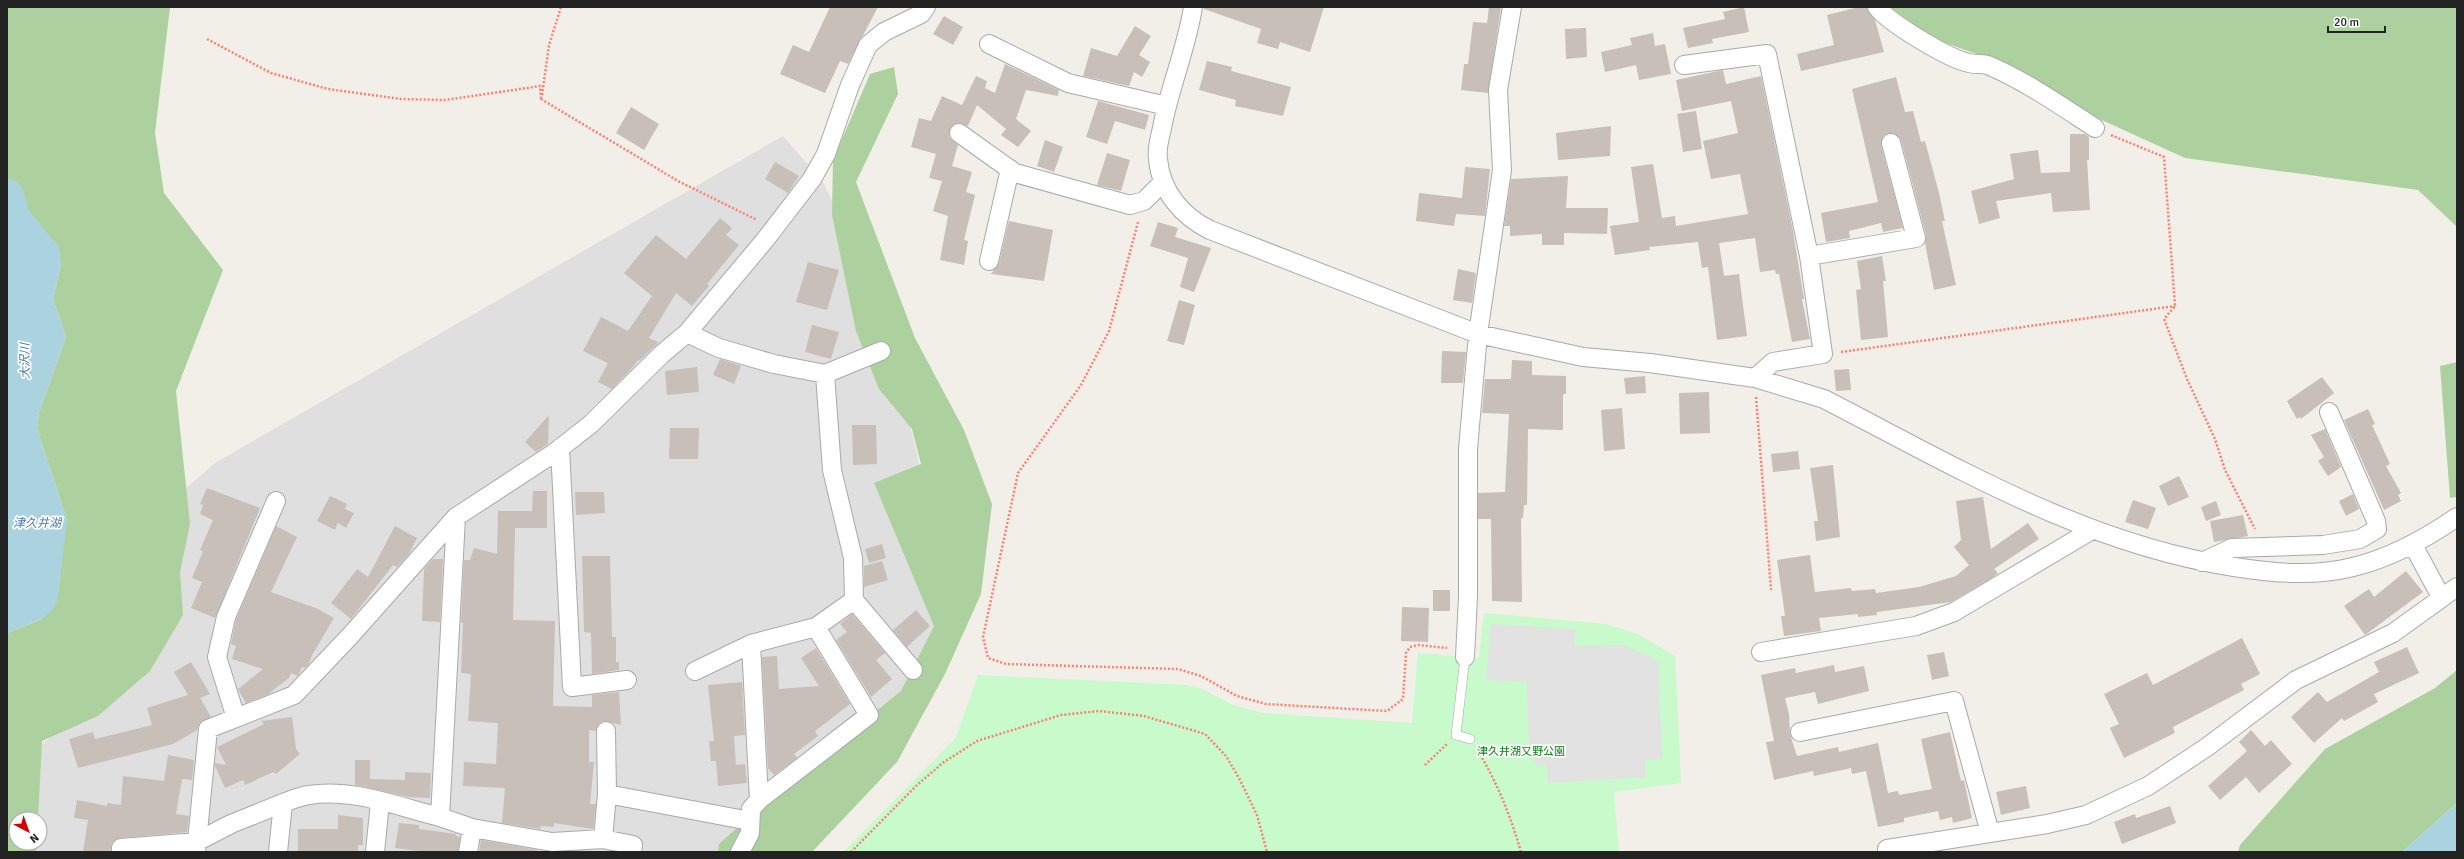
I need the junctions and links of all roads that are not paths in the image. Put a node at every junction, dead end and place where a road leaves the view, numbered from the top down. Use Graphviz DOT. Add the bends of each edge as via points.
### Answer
graph roads {
  1 [pos="926,7"];
  2 [pos="1193,7"];
  3 [pos="1512,7"];
  4 [pos="1876,7"];
  5 [pos="989,44"];
  6 [pos="1684,64"];
  7 [pos="1167,106"];
  8 [pos="2095,128"];
  9 [pos="959,133"];
  10 [pos="1891,144"];
  11 [pos="1010,169"];
  12 [pos="1163,182"];
  13 [pos="1809,256"];
  14 [pos="989,261"];
  15 [pos="687,333"];
  16 [pos="1478,334"];
  17 [pos="881,351"];
  18 [pos="825,374"];
  19 [pos="1755,378"];
  20 [pos="2329,412"];
  21 [pos="560,448"];
  22 [pos="276,501"];
  23 [pos="2457,517"];
  24 [pos="456,518"];
  25 [pos="2092,530"];
  26 [pos="2413,545"];
  27 [pos="2202,562"];
  28 [pos="2457,587"];
  29 [pos="2441,597"];
  30 [pos="854,600"];
  31 [pos="816,627"];
  32 [pos="751,644"];
  33 [pos="1761,652"];
  34 [pos="1466,654"];
  35 [pos="913,670"];
  36 [pos="695,671"];
  37 [pos="627,680"];
  38 [pos="236,718"];
  39 [pos="606,732"];
  40 [pos="1800,732"];
  41 [pos="1470,739"];
  42 [pos="607,794"];
  43 [pos="759,800"];
  44 [pos="380,802"];
  45 [pos="283,803"];
  46 [pos="440,818"];
  47 [pos="750,821"];
  48 [pos="472,828"];
  49 [pos="1990,833"];
  50 [pos="603,839"];
  51 [pos="196,847"];
  52 [pos="551,847"];
  53 [pos="1887,849"];
  54 [pos="120,852"];
  55 [pos="278,852"];
  56 [pos="375,852"];
  57 [pos="468,852"];
  58 [pos="632,852"];
  59 [pos="740,852"];
  1 -- 15 [label="street" via="921,14 884,32 868,45 850,85 826,154 812,179"];
  2 -- 7 [label="street"];
  3 -- 16 [label="street" via="1498,90 1502,170"];
  4 -- 8 [label="street" via="1920,40 1969,63 1988,64"];
  5 -- 7 [label="street" via="1068,83"];
  6 -- 13 [label="street" via="1766,54"];
  7 -- 12 [label="street" via="1158,150"];
  9 -- 11 [label="street"];
  10 -- 13 [label="street" via="1916,238"];
  11 -- 12 [label="street" via="1015,173 1130,205 1144,201"];
  11 -- 14 [label="street"];
  12 -- 16 [label="street" via="1184,214 1210,230"];
  13 -- 19 [label="street" via="1824,354 1773,362"];
  15 -- 18 [label="street" via="726,350 774,364"];
  15 -- 21 [label="street" via="591,424"];
  16 -- 19 [label="street" via="1584,357 1650,363"];
  16 -- 34 [label="street" via="1468,449"];
  17 -- 18 [label="street"];
  18 -- 30 [label="street" via="832,470 853,558"];
  19 -- 25 [label="street" via="1824,399 2021,501"];
  20 -- 27 [label="street" via="2376,520 2377,529 2371,535 2322,545 2232,548"];
  21 -- 24 [label="street"];
  21 -- 37 [label="street" via="572,687"];
  22 -- 38 [label="street" via="226,618 217,657"];
  23 -- 26 [label="street"];
  24 -- 38 [label="street" via="294,695"];
  24 -- 46 [label="street"];
  25 -- 27 [label="street" via="2151,550"];
  25 -- 33 [label="street" via="1954,612 1916,626"];
  26 -- 27 [label="street" via="2376,560 2326,572 2278,573"];
  26 -- 29 [label="street"];
  28 -- 29 [label="street"];
  29 -- 49 [label="street" via="2393,633 2296,680 2207,747 2148,786 2086,815"];
  30 -- 31 [label="street"];
  30 -- 35 [label="street"];
  31 -- 32 [label="street"];
  31 -- 43 [label="street" via="869,715"];
  32 -- 36 [label="street"];
  32 -- 43 [label="street"];
  34 -- 41 [label="lane" via="1456,735"];
  38 -- 51 [label="street" via="208,729"];
  39 -- 42 [label="street"];
  40 -- 49 [label="street" via="1954,701"];
  42 -- 47 [label="street"];
  42 -- 50 [label="street"];
  43 -- 47 [label="street" via="751,809"];
  44 -- 45 [label="street" via="363,796 326,793 308,795"];
  44 -- 46 [label="street"];
  44 -- 56 [label="street"];
  45 -- 51 [label="street" via="231,824"];
  45 -- 55 [label="street"];
  46 -- 48 [label="street"];
  47 -- 59 [label="street" via="750,833"];
  48 -- 52 [label="street"];
  48 -- 57 [label="street"];
  49 -- 53 [label="street"];
  50 -- 52 [label="street"];
  50 -- 58 [label="street" via="633,845"];
  51 -- 54 [label="street" via="121,848"];
}
